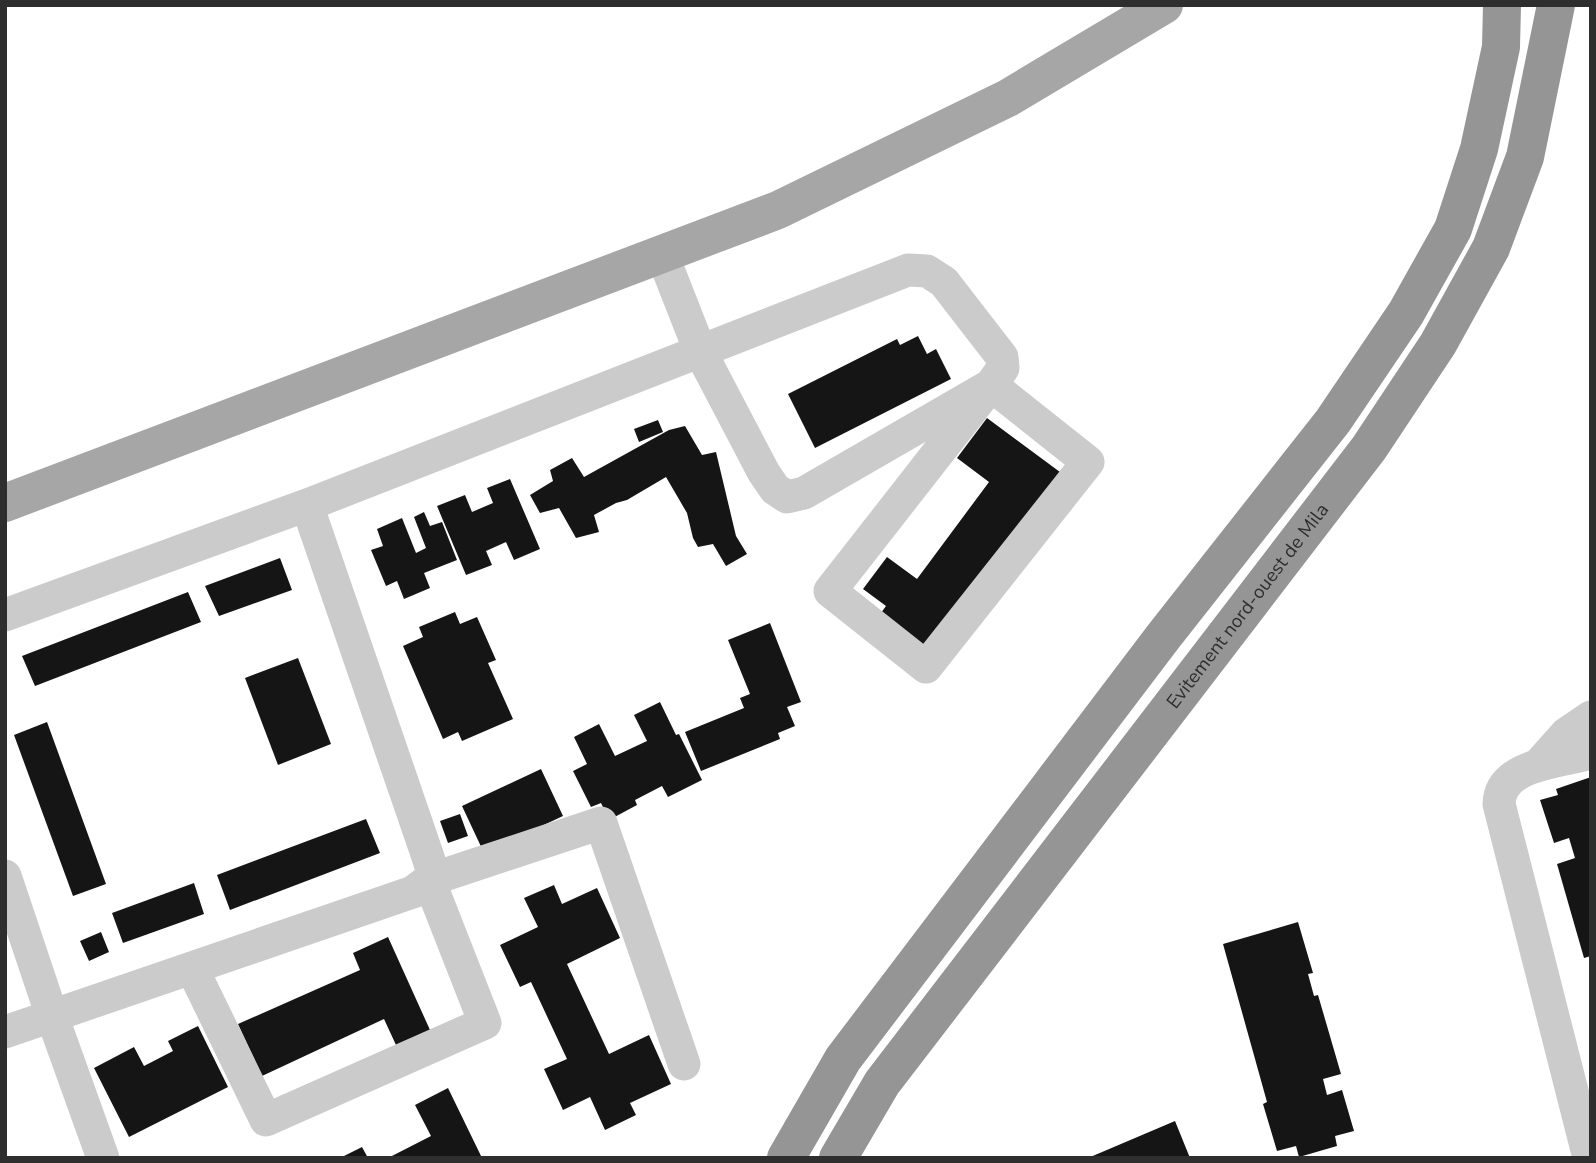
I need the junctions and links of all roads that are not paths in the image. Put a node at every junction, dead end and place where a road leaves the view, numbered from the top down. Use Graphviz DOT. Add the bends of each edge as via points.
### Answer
graph roads {
  1 [pos="1164,5"];
  2 [pos="1502,5"];
  3 [pos="1556,5"];
  4 [pos="662,254"];
  5 [pos="700,351"];
  6 [pos="991,385"];
  7 [pos="5,503"];
  8 [pos="307,505"];
  9 [pos="5,615"];
  10 [pos="1591,717"];
  11 [pos="1591,753"];
  12 [pos="1541,762"];
  13 [pos="5,876"];
  14 [pos="429,880"];
  15 [pos="192,968"];
  16 [pos="52,1016"];
  17 [pos="5,1032"];
  18 [pos="684,1064"];
  19 [pos="103,1158"];
  20 [pos="786,1158"];
  21 [pos="838,1158"];
  22 [pos="1589,1158"];
  1 -- 4 [label="main road" via="1008,98 778,210"];
  2 -- 20 [label="highway" via="1501,47 1479,149 1453,229 1406,313 1333,421 842,1059"];
  3 -- 21 [label="highway, Evitement nord-ouest de Mila" via="1525,157 1491,248 1438,344 1369,448 882,1083"];
  4 -- 5 [label="street"];
  4 -- 7 [label="main road"];
  5 -- 6 [label="street" via="908,270 927,271 944,282 1002,357 1003,368"];
  5 -- 6 [label="street" via="764,473 787,497 803,493"];
  5 -- 8 [label="street"];
  6 -- 6 [label="street" via="1088,462 926,667 830,591"];
  8 -- 9 [label="street"];
  8 -- 14 [label="street" via="428,857"];
  10 -- 12 [label="street" via="1566,734"];
  11 -- 12 [label="street"];
  12 -- 22 [label="street" via="1506,783 1499,804"];
  13 -- 16 [label="street"];
  14 -- 15 [label="street" via="412,892"];
  14 -- 15 [label="street" via="485,1023 266,1120"];
  14 -- 18 [label="street" via="601,822"];
  15 -- 16 [label="street"];
  16 -- 17 [label="street"];
  16 -- 19 [label="street"];
}
